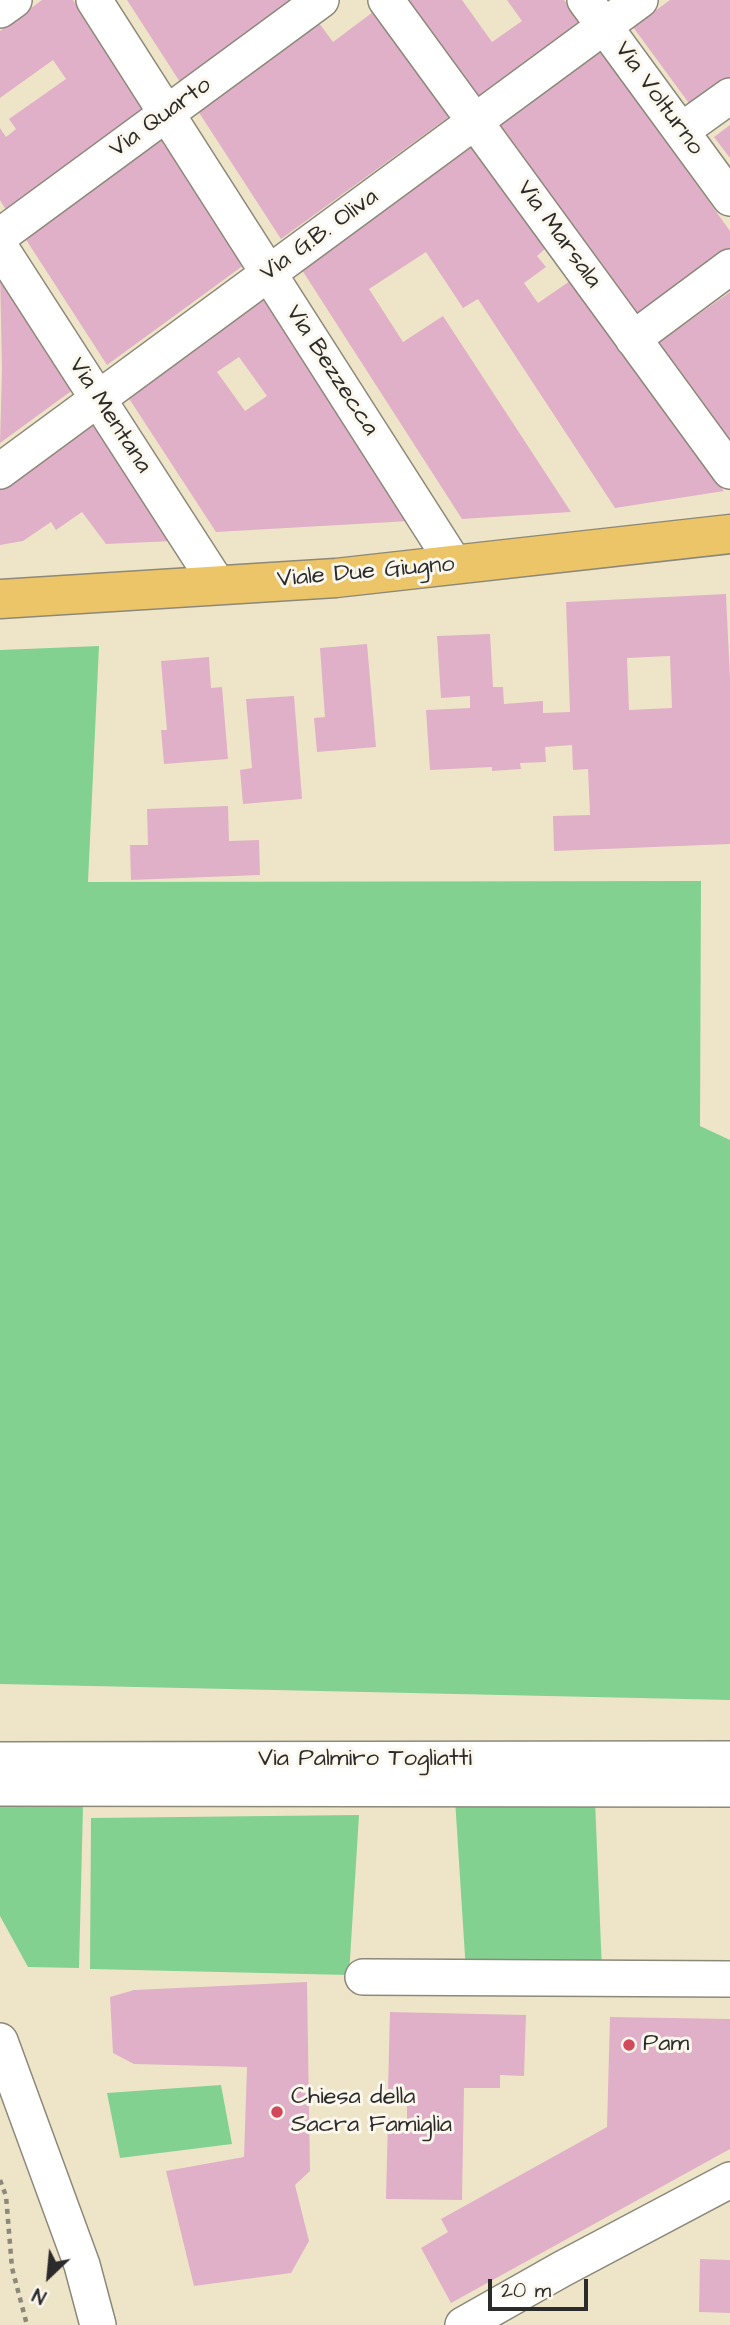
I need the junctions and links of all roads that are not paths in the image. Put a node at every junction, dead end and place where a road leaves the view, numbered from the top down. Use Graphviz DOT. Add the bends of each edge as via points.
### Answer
graph roads {
  1 [pos="14,0"];
  2 [pos="94,0"];
  3 [pos="321,0"];
  4 [pos="386,0"];
  5 [pos="640,0"];
  6 [pos="0,10"];
  7 [pos="595,13"];
  8 [pos="730,96"];
  9 [pos="167,114"];
  10 [pos="475,122"];
  11 [pos="681,131"];
  12 [pos="730,198"];
  13 [pos="0,236"];
  14 [pos="0,247"];
  15 [pos="730,267"];
  16 [pos="269,273"];
  17 [pos="633,338"];
  18 [pos="98,398"];
  19 [pos="0,471"];
  20 [pos="730,471"];
  21 [pos="730,534"];
  22 [pos="455,565"];
  23 [pos="218,586"];
  24 [pos="0,599"];
  25 [pos="730,1759"];
  26 [pos="0,1760"];
  27 [pos="0,1788"];
  28 [pos="730,1789"];
  29 [pos="363,1977"];
  30 [pos="730,1979"];
  31 [pos="0,2041"];
  32 [pos="730,2180"];
  33 [pos="98,2325"];
  34 [pos="463,2325"];
  1 -- 6 [label="street"];
  2 -- 9 [label="street, Via Bezzecca"];
  3 -- 9 [label="street, Via Quarto"];
  4 -- 10 [label="street, Via Marsala"];
  5 -- 7 [label="street, Via G.B. Oliva"];
  7 -- 10 [label="street, Via G.B. Oliva"];
  7 -- 11 [label="street, Via Volturno"];
  8 -- 11 [label="street"];
  9 -- 13 [label="street, Via Quarto"];
  9 -- 16 [label="street, Via Bezzecca"];
  10 -- 16 [label="street, Via G.B. Oliva"];
  10 -- 17 [label="street, Via Marsala"];
  11 -- 12 [label="street, Via Volturno"];
  14 -- 18 [label="street, Via Mentana"];
  15 -- 17 [label="street"];
  16 -- 18 [label="street, Via G.B. Oliva"];
  16 -- 22 [label="street, Via Bezzecca"];
  17 -- 20 [label="street, Via Marsala"];
  18 -- 19 [label="street, Via G.B. Oliva"];
  18 -- 23 [label="street, Via Mentana"];
  21 -- 22 [label="main road, Viale Due Giugno"];
  22 -- 23 [label="main road, Viale Due Giugno"];
  23 -- 24 [label="main road, Viale Due Giugno"];
  25 -- 26 [label="street, Via Palmiro Togliatti"];
  27 -- 28 [label="street, Via Palmiro Togliatti"];
  29 -- 30 [label="street"];
  31 -- 33 [label="street" via="82,2264"];
  32 -- 34 [label="street"];
}
